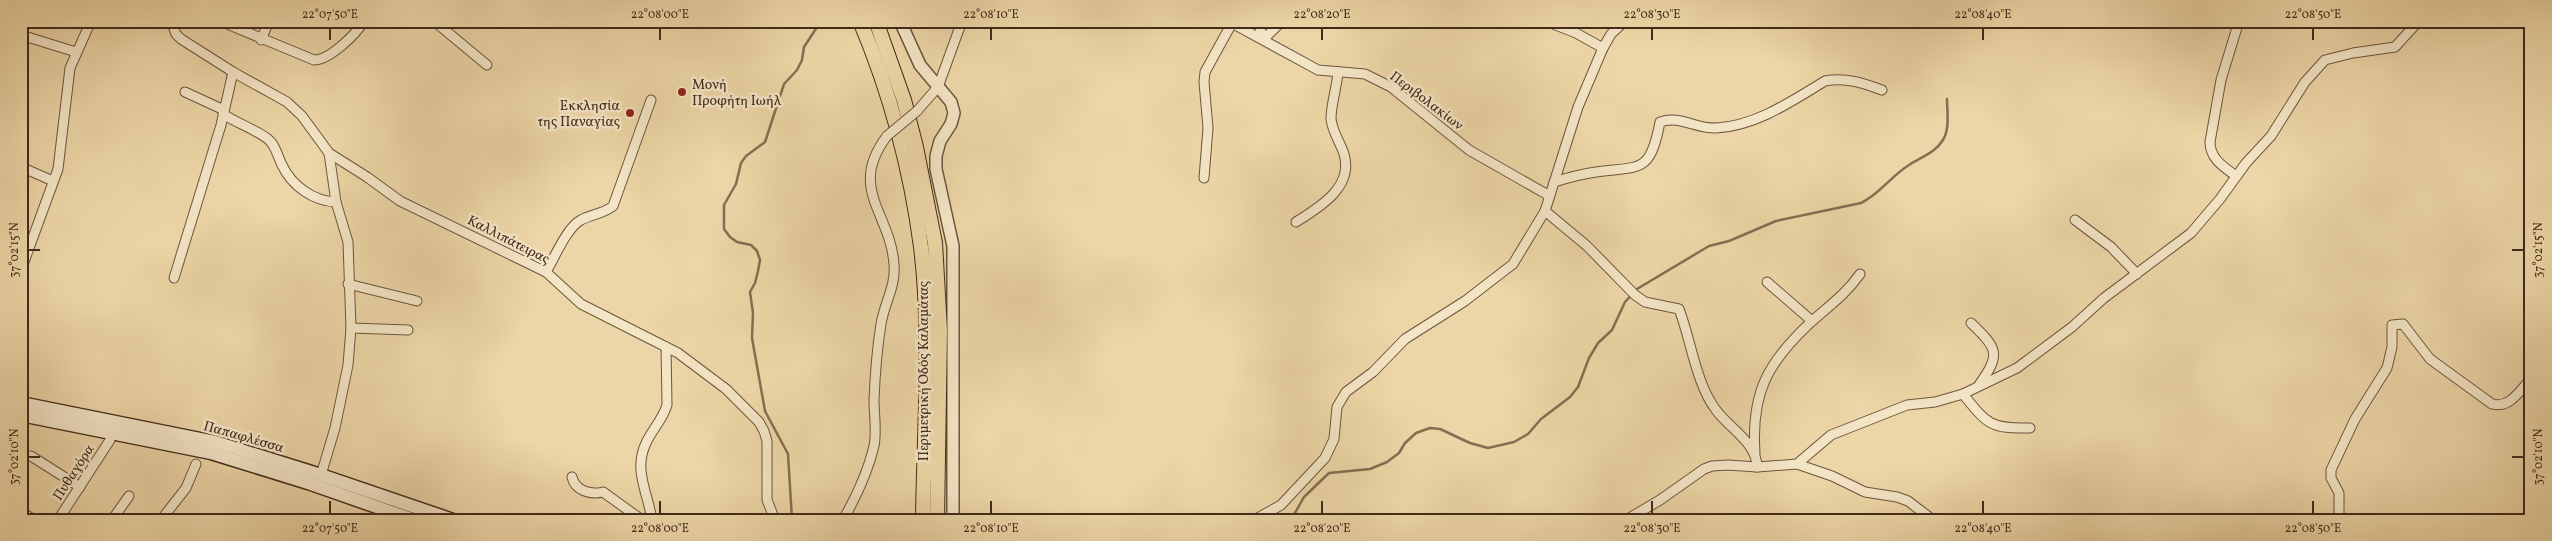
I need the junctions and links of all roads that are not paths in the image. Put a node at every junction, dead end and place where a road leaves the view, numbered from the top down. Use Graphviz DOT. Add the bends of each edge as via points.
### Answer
graph roads {
  1 [pos="91,21"];
  2 [pos="171,21"];
  3 [pos="220,21"];
  4 [pos="268,21"];
  5 [pos="364,21"];
  6 [pos="434,21"];
  7 [pos="860,21"];
  8 [pos="876,21"];
  9 [pos="900,21"];
  10 [pos="962,21"];
  11 [pos="1254,21"];
  12 [pos="1282,21"];
  13 [pos="1625,21"];
  14 [pos="2239,21"];
  15 [pos="2424,21"];
  16 [pos="1230,22"];
  17 [pos="1553,24"];
  18 [pos="21,35"];
  19 [pos="1264,39"];
  20 [pos="261,40"];
  21 [pos="1603,48"];
  22 [pos="76,52"];
  23 [pos="487,65"];
  24 [pos="233,72"];
  25 [pos="1338,72"];
  26 [pos="938,87"];
  27 [pos="1882,90"];
  28 [pos="185,92"];
  29 [pos="652,100"];
  30 [pos="224,112"];
  31 [pos="329,153"];
  32 [pos="21,168"];
  33 [pos="2236,176"];
  34 [pos="1204,178"];
  35 [pos="53,181"];
  36 [pos="1554,182"];
  37 [pos="1548,195"];
  38 [pos="336,202"];
  39 [pos="1545,211"];
  40 [pos="2075,220"];
  41 [pos="1296,222"];
  42 [pos="23,260"];
  43 [pos="21,270"];
  44 [pos="546,272"];
  45 [pos="1860,274"];
  46 [pos="2137,274"];
  47 [pos="174,278"];
  48 [pos="1767,282"];
  49 [pos="348,284"];
  50 [pos="416,301"];
  51 [pos="1812,322"];
  52 [pos="1972,323"];
  53 [pos="351,328"];
  54 [pos="408,330"];
  55 [pos="666,347"];
  56 [pos="2531,378"];
  57 [pos="1979,385"];
  58 [pos="1962,394"];
  59 [pos="21,403"];
  60 [pos="21,415"];
  61 [pos="2030,428"];
  62 [pos="110,440"];
  63 [pos="1755,454"];
  64 [pos="21,458"];
  65 [pos="196,464"];
  66 [pos="1798,464"];
  67 [pos="1757,467"];
  68 [pos="321,474"];
  69 [pos="572,477"];
  70 [pos="80,487"];
  71 [pos="129,496"];
  72 [pos="23,513"];
  73 [pos="418,516"];
  74 [pos="436,517"];
  75 [pos="651,519"];
  76 [pos="34,520"];
  77 [pos="58,520"];
  78 [pos="112,520"];
  79 [pos="161,520"];
  80 [pos="453,520"];
  81 [pos="642,520"];
  82 [pos="775,520"];
  83 [pos="843,520"];
  84 [pos="922,520"];
  85 [pos="937,520"];
  86 [pos="953,520"];
  87 [pos="1254,520"];
  88 [pos="1626,520"];
  89 [pos="1933,520"];
  90 [pos="2339,520"];
  1 -- 22 [label="street"];
  2 -- 24 [label="street, Καλλιπάτειρας" via="181,39"];
  3 -- 20 [label="street"];
  4 -- 20 [label="street"];
  5 -- 20 [label="street" via="352,38 318,60"];
  6 -- 23 [label="street"];
  7 -- 84 [label="main road, Περιμετρική Οδός Καλαμάτας" via="874,54 892,114 921,247 926,330"];
  8 -- 85 [label="main road, Περιμετρική Οδός Καλαμάτας" via="888,48 912,131 935,243 940,291"];
  9 -- 26 [label="street" via="920,65"];
  10 -- 26 [label="street"];
  11 -- 19 [label="street"];
  12 -- 19 [label="street"];
  13 -- 21 [label="street" via="1611,34"];
  14 -- 33 [label="street" via="2222,73 2210,142 2210,151 2219,163"];
  15 -- 33 [label="street" via="2415,25 2395,47 2325,60 2305,82 2271,136"];
  16 -- 19 [label="street, Περιβολακίων"];
  16 -- 34 [label="street" via="1205,72 1208,128"];
  17 -- 21 [label="street"];
  18 -- 22 [label="street"];
  19 -- 25 [label="street, Περιβολακίων" via="1318,70"];
  21 -- 36 [label="street" via="1578,107"];
  22 -- 35 [label="street" via="67,80 59,161"];
  24 -- 30 [label="street"];
  24 -- 31 [label="street, Καλλιπάτειρας" via="287,102 302,116"];
  25 -- 37 [label="street, Περιβολακίων" via="1365,74 1391,87 1469,150"];
  25 -- 41 [label="street" via="1331,119 1344,152 1345,174 1330,198"];
  26 -- 83 [label="street, bridge" via="917,111 887,136 875,151 871,165 872,196 891,243 893,284 878,340 874,444 856,495"];
  26 -- 86 [label="street" via="951,102 954,114 940,140 936,156 953,246"];
  27 -- 36 [label="street" via="1852,80 1834,79 1777,109 1734,126 1703,128 1669,119 1660,122 1655,148 1642,164 1626,170 1597,172"];
  28 -- 30 [label="street"];
  29 -- 44 [label="street" via="613,206 605,213 580,220 570,230"];
  30 -- 38 [label="street" via="269,140 287,174 298,186 310,195"];
  30 -- 47 [label="street"];
  31 -- 38 [label="street"];
  31 -- 44 [label="street, Καλλιπάτειρας" via="400,201"];
  32 -- 35 [label="street"];
  33 -- 46 [label="street" via="2191,233"];
  35 -- 42 [label="street"];
  36 -- 37 [label="street"];
  37 -- 39 [label="street"];
  38 -- 49 [label="street" via="348,242"];
  39 -- 63 [label="street" via="1645,302 1679,309 1705,390 1716,410"];
  39 -- 87 [label="street" via="1513,264 1465,301 1405,339 1373,372 1346,392 1337,407 1334,439 1325,458 1281,505"];
  40 -- 46 [label="street" via="2110,247"];
  42 -- 43 [label="street"];
  44 -- 55 [label="street, Καλλιπάτειρας" via="580,304"];
  45 -- 51 [label="street" via="1847,292"];
  46 -- 57 [label="street" via="2016,368"];
  48 -- 51 [label="street"];
  49 -- 50 [label="street"];
  49 -- 53 [label="street"];
  51 -- 63 [label="street" via="1768,371 1761,386 1754,416"];
  52 -- 57 [label="street" via="1994,352 1991,368"];
  53 -- 54 [label="street"];
  53 -- 68 [label="street" via="348,364 335,428"];
  55 -- 75 [label="street" via="667,405 646,441 639,463"];
  55 -- 82 [label="street, Καλλιπάτειρας" via="692,361 726,388 759,422 767,441 768,500"];
  56 -- 90 [label="street" via="2506,404 2492,404 2430,359 2403,324 2392,325 2392,347 2383,377 2355,419 2331,470 2331,478 2339,493"];
  57 -- 58 [label="street"];
  58 -- 61 [label="street" via="1992,425 2004,429"];
  58 -- 66 [label="street" via="1935,402 1907,405 1832,436"];
  59 -- 68 [label="main road, Παπαφλέσσα" via="193,437"];
  60 -- 73 [label="main road, Παπαφλέσσα" via="211,453"];
  62 -- 70 [label="street, Πυθαγόρα"];
  63 -- 67 [label="street"];
  64 -- 70 [label="street" via="30,456"];
  65 -- 79 [label="street" via="186,488"];
  66 -- 67 [label="street"];
  66 -- 89 [label="street" via="1865,492 1908,501"];
  67 -- 88 [label="street" via="1728,464 1704,469"];
  68 -- 73 [label="main road, Παπαφλέσσα"];
  69 -- 81 [label="street" via="583,491 603,492"];
  70 -- 77 [label="street, Πυθαγόρα"];
  71 -- 78 [label="street"];
  72 -- 76 [label="street"];
  73 -- 74 [label="main road, Παπαφλέσσα"];
  74 -- 80 [label="main road, Παπαφλέσσα"];
}
